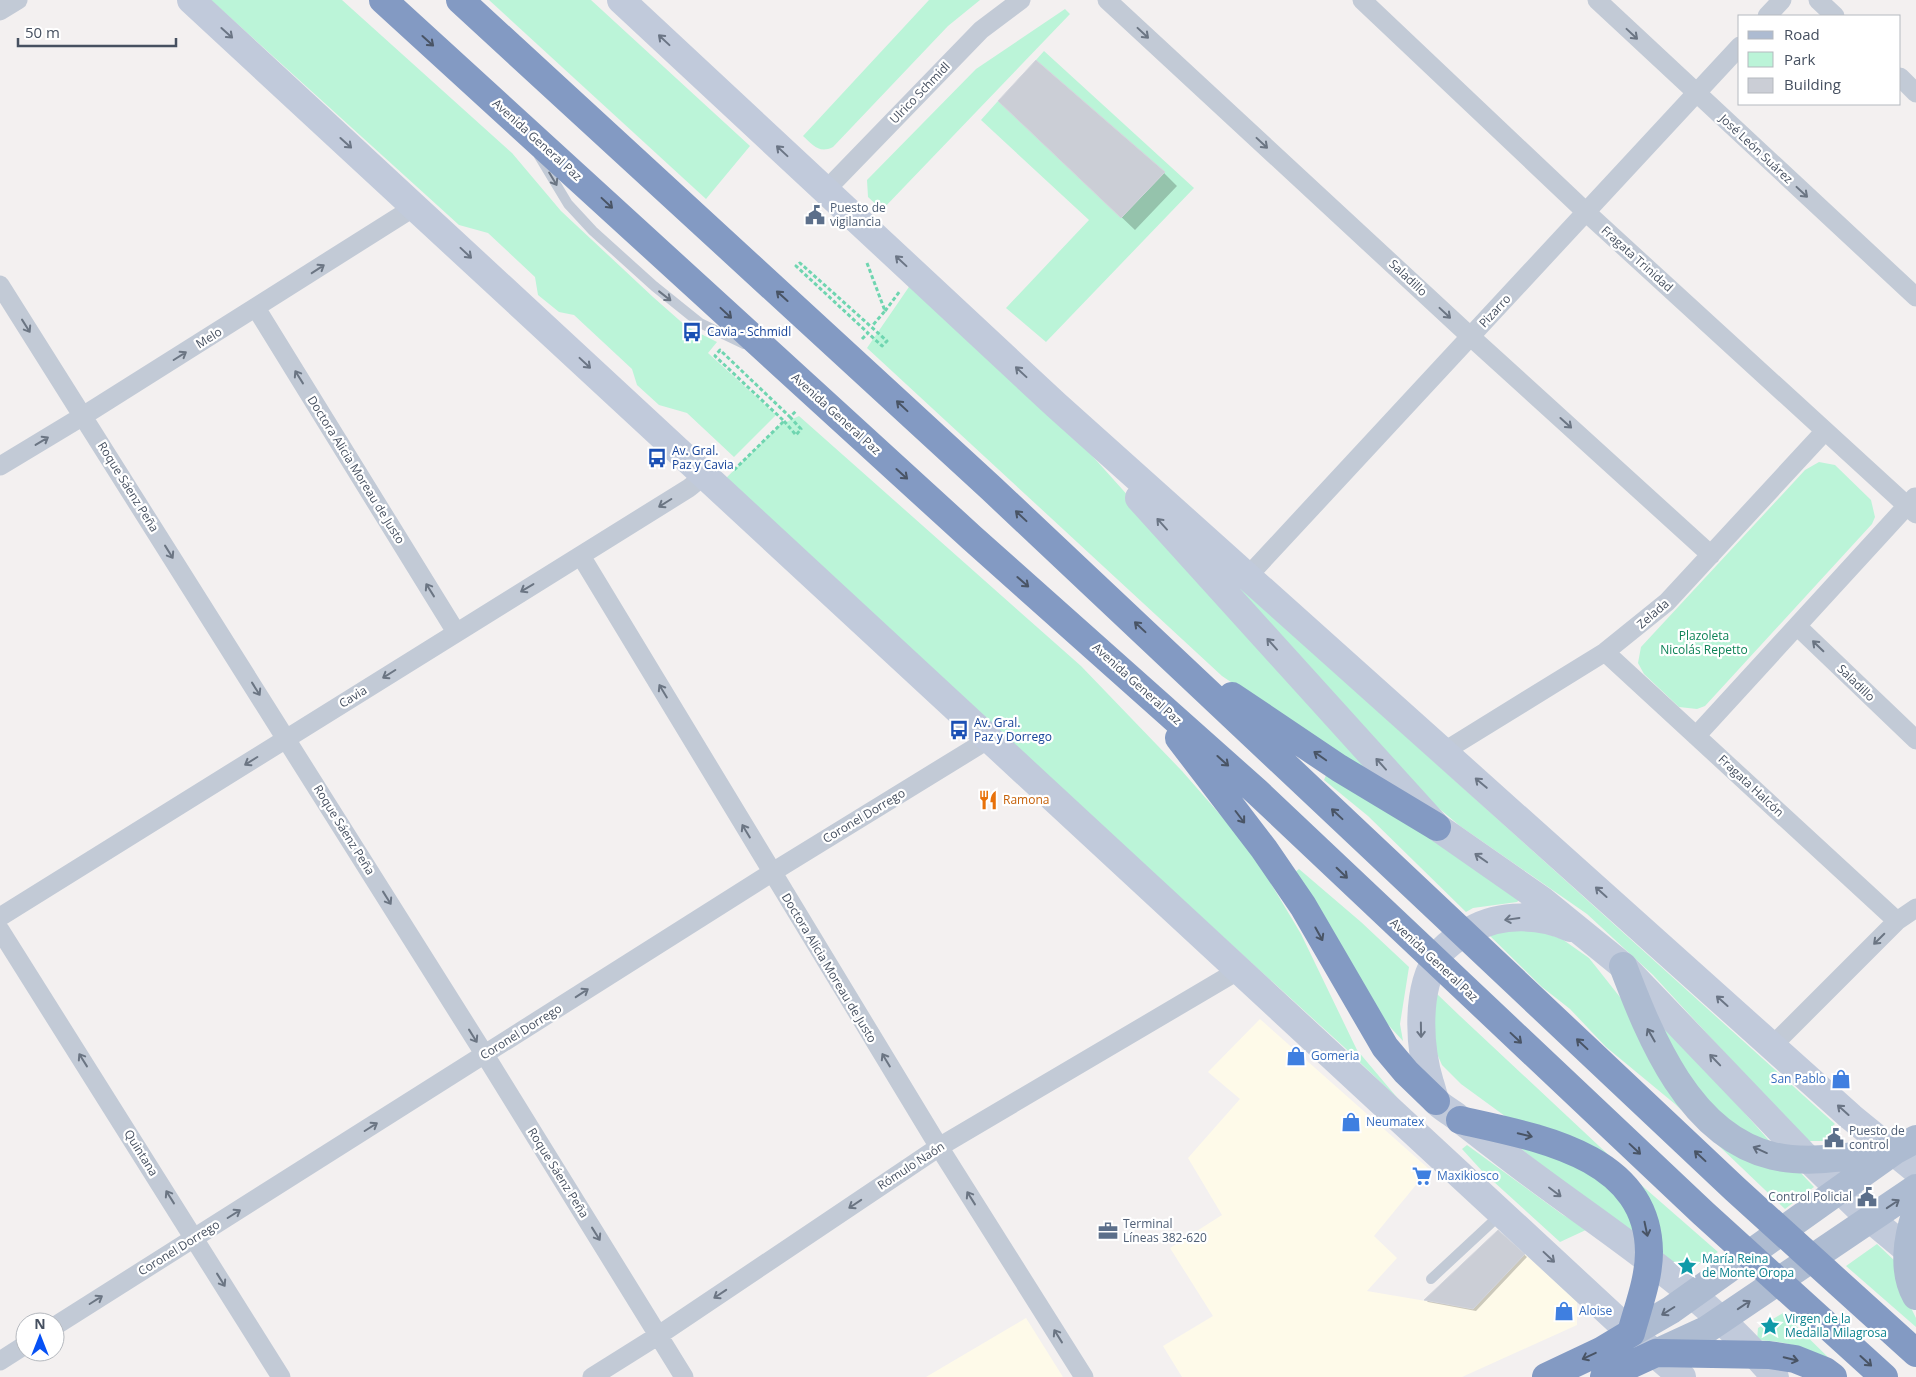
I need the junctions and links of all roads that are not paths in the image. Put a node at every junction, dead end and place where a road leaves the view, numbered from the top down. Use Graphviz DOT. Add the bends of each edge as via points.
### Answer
graph roads {
  1 [pos="18,0"];
  2 [pos="191,0"];
  3 [pos="460,0"];
  4 [pos="622,0"];
  5 [pos="1020,0"];
  6 [pos="1107,0"];
  7 [pos="1362,0"];
  8 [pos="1597,0"];
  9 [pos="1782,0"];
  10 [pos="1818,0"];
  11 [pos="385,3"];
  12 [pos="0,11"];
  13 [pos="1768,15"];
  14 [pos="1834,15"];
  15 [pos="1738,48"];
  16 [pos="1901,78"];
  17 [pos="1916,93"];
  18 [pos="1696,94"];
  19 [pos="825,191"];
  20 [pos="416,206"];
  21 [pos="1586,212"];
  22 [pos="0,285"];
  23 [pos="1916,297"];
  24 [pos="256,308"];
  25 [pos="1471,337"];
  26 [pos="1056,405"];
  27 [pos="83,416"];
  28 [pos="1825,431"];
  29 [pos="0,466"];
  30 [pos="711,480"];
  31 [pos="1913,505"];
  32 [pos="1711,554"];
  33 [pos="581,556"];
  34 [pos="1249,575"];
  35 [pos="1797,626"];
  36 [pos="456,632"];
  37 [pos="1605,652"];
  38 [pos="1176,660"];
  39 [pos="1136,681"];
  40 [pos="1696,736"];
  41 [pos="287,738"];
  42 [pos="989,739"];
  43 [pos="1916,740"];
  44 [pos="1444,752"];
  45 [pos="1437,826"];
  46 [pos="771,872"];
  47 [pos="1916,908"];
  48 [pos="0,918"];
  49 [pos="1897,921"];
  50 [pos="0,930"];
  51 [pos="1591,938"];
  52 [pos="1623,966"];
  53 [pos="1240,970"];
  54 [pos="1772,1046"];
  55 [pos="485,1055"];
  56 [pos="1436,1101"];
  57 [pos="1460,1120"];
  58 [pos="1905,1145"];
  59 [pos="939,1147"];
  60 [pos="1916,1170"];
  61 [pos="1916,1188"];
  62 [pos="1916,1212"];
  63 [pos="1502,1213"];
  64 [pos="196,1238"];
  65 [pos="1916,1257"];
  66 [pos="1431,1279"];
  67 [pos="1916,1296"];
  68 [pos="65,1320"];
  69 [pos="1631,1333"];
  70 [pos="659,1335"];
  71 [pos="15,1351"];
  72 [pos="1656,1353"];
  73 [pos="1916,1353"];
  74 [pos="0,1361"];
  75 [pos="281,1377"];
  76 [pos="592,1377"];
  77 [pos="684,1377"];
  78 [pos="1084,1377"];
  79 [pos="1546,1377"];
  80 [pos="1604,1377"];
  81 [pos="1682,1377"];
  82 [pos="1775,1377"];
  83 [pos="1832,1377"];
  84 [pos="1884,1377"];
  1 -- 12 [label="street"];
  2 -- 20 [label="street, one-way"];
  38 -- 3 [label="highway, one-way"];
  19 -- 4 [label="street, one-way"];
  5 -- 19 [label="street, Ulrico Schmidl" via="981,30"];
  6 -- 25 [label="street, Saladillo, one-way"];
  7 -- 21 [label="street, Fragata Trinidad"];
  8 -- 18 [label="street, José León Suárez, one-way"];
  9 -- 13 [label="street"];
  10 -- 14 [label="street"];
  11 -- 39 [label="highway, Avenida General Paz, one-way" via="980,544"];
  15 -- 18 [label="street, Pizarro"];
  16 -- 17 [label="street"];
  18 -- 21 [label="street, Pizarro"];
  18 -- 23 [label="street, José León Suárez, one-way"];
  26 -- 19 [label="street, one-way"];
  24 -- 20 [label="street, Melo, one-way"];
  20 -- 30 [label="street, one-way"];
  21 -- 25 [label="street, Pizarro"];
  21 -- 28 [label="street, Fragata Trinidad"];
  22 -- 27 [label="street, Roque Sáenz Peña, one-way"];
  27 -- 24 [label="street, Melo, one-way"];
  36 -- 24 [label="street, Doctora Alicia Moreau de Justo, one-way"];
  25 -- 32 [label="street, Saladillo, one-way"];
  25 -- 34 [label="street, Pizarro"];
  26 -- 34 [label="street"];
  45 -- 26 [label="street, one-way"];
  29 -- 27 [label="street, Melo, one-way"];
  27 -- 41 [label="street, Roque Sáenz Peña, one-way"];
  28 -- 31 [label="street, Fragata Trinidad"];
  28 -- 32 [label="street, Zelada"];
  30 -- 33 [label="street, Cavia, one-way" via="689,488"];
  30 -- 42 [label="street"];
  31 -- 35 [label="street"];
  32 -- 37 [label="street, Zelada" via="1667,602"];
  33 -- 36 [label="street, Cavia, one-way"];
  46 -- 33 [label="street, Doctora Alicia Moreau de Justo, one-way"];
  34 -- 44 [label="street"];
  35 -- 40 [label="street"];
  43 -- 35 [label="street, Saladillo, one-way"];
  36 -- 41 [label="street, Cavia, one-way"];
  37 -- 40 [label="street, Fragata Halcón"];
  37 -- 44 [label="street, Zelada"];
  45 -- 38 [label="highway, one-way" via="1339,768"];
  73 -- 38 [label="highway, one-way" via="1735,1190"];
  39 -- 56 [label="highway, one-way" via="1264,849 1297,898 1385,1047"];
  39 -- 84 [label="highway, Avenida General Paz, one-way" via="1703,1213"];
  40 -- 49 [label="street, Fragata Halcón"];
  41 -- 48 [label="street, Cavia, one-way"];
  41 -- 55 [label="street, Roque Sáenz Peña, one-way"];
  42 -- 46 [label="street, Coronel Dorrego"];
  42 -- 53 [label="street"];
  54 -- 44 [label="street, one-way"];
  51 -- 45 [label="street, one-way"];
  55 -- 46 [label="street, Coronel Dorrego, one-way"];
  59 -- 46 [label="street, Doctora Alicia Moreau de Justo, one-way"];
  47 -- 49 [label="street"];
  49 -- 54 [label="street, one-way"];
  64 -- 50 [label="street, Quintana, one-way"];
  51 -- 52 [label="street"];
  51 -- 56 [label="street, one-way" via="1553,920 1527,918 1478,926 1450,942 1438,956 1422,1004 1420,1033 1424,1062"];
  58 -- 52 [label="main road, one-way" via="1818,1158 1772,1156 1719,1129 1695,1106 1677,1080 1646,1025"];
  65 -- 52 [label="street, one-way" via="1802,1153"];
  53 -- 59 [label="street, Rómulo Naón"];
  53 -- 63 [label="street"];
  58 -- 54 [label="street, one-way" via="1851,1117"];
  64 -- 55 [label="street, Coronel Dorrego, one-way"];
  55 -- 70 [label="street, Roque Sáenz Peña, one-way"];
  56 -- 57 [label="street"];
  57 -- 69 [label="highway, one-way" via="1557,1145 1589,1159 1629,1191 1644,1219 1649,1254 1643,1292"];
  57 -- 82 [label="street, one-way" via="1656,1265 1716,1317"];
  58 -- 60 [label="street"];
  58 -- 69 [label="main road, one-way" via="1671,1310"];
  59 -- 70 [label="street, Rómulo Naón, one-way"];
  78 -- 59 [label="street, Doctora Alicia Moreau de Justo, one-way"];
  72 -- 61 [label="main road, one-way" via="1706,1330"];
  62 -- 67 [label="main road" via="1907,1252"];
  63 -- 66 [label="lane"];
  63 -- 69 [label="street, one-way"];
  68 -- 64 [label="street, Coronel Dorrego, one-way"];
  64 -- 75 [label="street, Quintana, one-way"];
  69 -- 72 [label="street"];
  69 -- 79 [label="highway, one-way"];
  70 -- 76 [label="street, Rómulo Naón"];
  70 -- 77 [label="street, Roque Sáenz Peña"];
  71 -- 74 [label="street"];
  72 -- 80 [label="highway"];
  72 -- 81 [label="street"];
  72 -- 83 [label="highway, one-way" via="1769,1355 1795,1359"];
}
